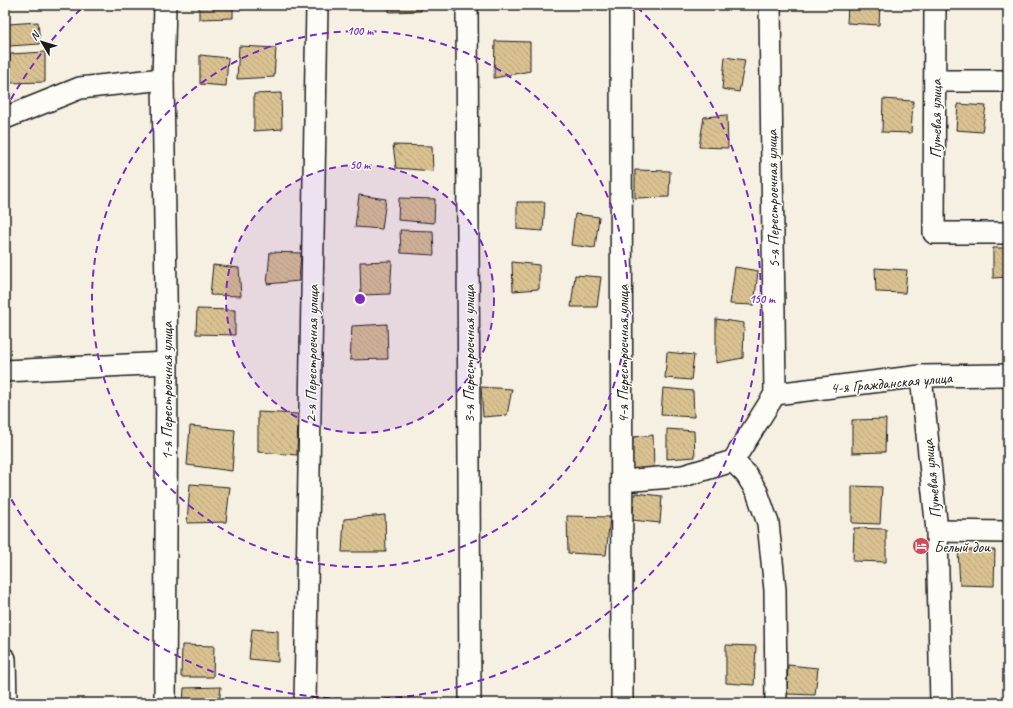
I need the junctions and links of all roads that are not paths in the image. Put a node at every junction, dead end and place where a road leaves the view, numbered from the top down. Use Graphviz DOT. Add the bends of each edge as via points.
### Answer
graph roads {
  1 [pos="164,5"];
  2 [pos="317,5"];
  3 [pos="467,5"];
  4 [pos="621,5"];
  5 [pos="770,5"];
  6 [pos="935,5"];
  7 [pos="164,79"];
  8 [pos="935,81"];
  9 [pos="1008,81"];
  10 [pos="5,118"];
  11 [pos="1008,233"];
  12 [pos="167,363"];
  13 [pos="5,371"];
  14 [pos="921,376"];
  15 [pos="1008,376"];
  16 [pos="775,394"];
  17 [pos="733,461"];
  18 [pos="622,481"];
  19 [pos="937,531"];
  20 [pos="1008,532"];
  21 [pos="5,659"];
  22 [pos="6,703"];
  23 [pos="165,703"];
  24 [pos="305,703"];
  25 [pos="470,703"];
  26 [pos="622,703"];
  27 [pos="776,703"];
  28 [pos="941,703"];
  1 -- 7 [label="street, 1-я Перестроечная улица"];
  2 -- 24 [label="street, 2-я Перестроечная улица"];
  3 -- 25 [label="street, 3-я Перестроечная улица"];
  4 -- 18 [label="street, 4-я Перестроечная улица"];
  5 -- 16 [label="street, 5-я Перестроечная улица"];
  6 -- 8 [label="street, Путевая улица"];
  7 -- 10 [label="street" via="80,88"];
  7 -- 12 [label="street, 1-я Перестроечная улица"];
  8 -- 9 [label="street"];
  8 -- 11 [label="street, Путевая улица" via="934,233"];
  12 -- 13 [label="street"];
  12 -- 23 [label="street, 1-я Перестроечная улица"];
  14 -- 15 [label="street, 4-я Гражданская улица"];
  14 -- 16 [label="street, 4-я Гражданская улица"];
  14 -- 19 [label="street, Путевая улица"];
  16 -- 17 [label="street"];
  17 -- 18 [label="street" via="683,476"];
  17 -- 27 [label="street" via="746,474 757,492 768,523 775,590"];
  18 -- 26 [label="street, 4-я Перестроечная улица"];
  19 -- 20 [label="street"];
  19 -- 28 [label="street, Путевая улица"];
  21 -- 22 [label="street"];
}
